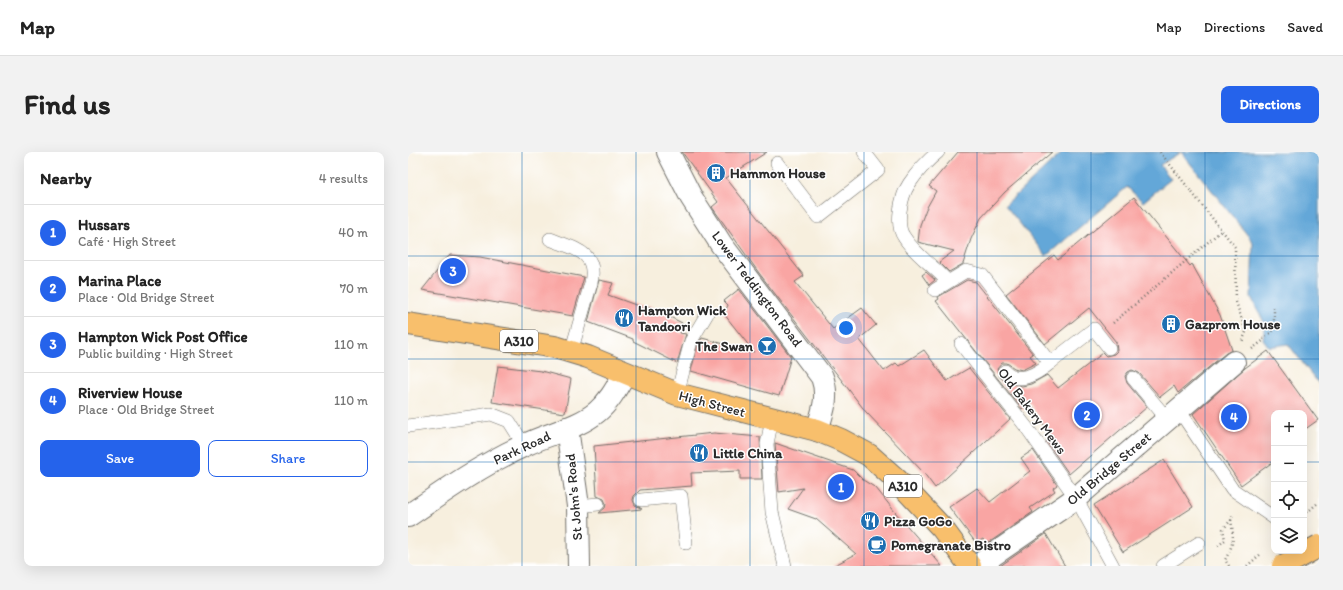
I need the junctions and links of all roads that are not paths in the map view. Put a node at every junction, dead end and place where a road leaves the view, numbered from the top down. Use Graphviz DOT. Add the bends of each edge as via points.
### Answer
graph roads {
  1 [pos="668,152"];
  2 [pos="864,152"];
  3 [pos="938,152"];
  4 [pos="777,164"];
  5 [pos="550,239"];
  6 [pos="947,281"];
  7 [pos="935,290"];
  8 [pos="707,314"];
  9 [pos="408,324"];
  10 [pos="961,344"];
  11 [pos="1109,348"];
  12 [pos="571,352"];
  13 [pos="1234,362"];
  14 [pos="1050,364"];
  15 [pos="1005,371"];
  16 [pos="625,373"];
  17 [pos="1133,378"];
  18 [pos="677,394"];
  19 [pos="1173,415"];
  20 [pos="772,419"];
  21 [pos="408,426"];
  22 [pos="567,428"];
  23 [pos="816,430"];
  24 [pos="524,445"];
  25 [pos="1076,498"];
  26 [pos="641,500"];
  27 [pos="408,516"];
  28 [pos="1271,516"];
  29 [pos="686,543"];
  30 [pos="1199,543"];
  31 [pos="1319,546"];
  32 [pos="1319,558"];
  33 [pos="579,566"];
  34 [pos="785,566"];
  35 [pos="970,566"];
  36 [pos="977,566"];
  37 [pos="1113,566"];
  38 [pos="1163,566"];
  39 [pos="1284,566"];
  40 [pos="1313,566"];
  1 -- 23 [label="street, Lower Teddington Road" via="690,197 722,244 822,377 825,402"];
  2 -- 4 [label="lane" via="878,170 818,217"];
  3 -- 6 [label="lane" via="928,160 908,185 898,217 902,236 916,253"];
  5 -- 12 [label="lane" via="581,252 592,263 591,282"];
  6 -- 7 [label="lane"];
  6 -- 14 [label="lane" via="966,271 982,275"];
  8 -- 18 [label="lane" via="691,341"];
  9 -- 12 [label="main road, High Street / A310" via="502,338"];
  10 -- 25 [label="lane, Old Bakery Mews" via="1027,428"];
  11 -- 14 [label="lane" via="1094,329"];
  12 -- 16 [label="main road, High Street / A310"];
  13 -- 19 [label="street, Old Bridge Street"];
  14 -- 15 [label="lane" via="1025,378"];
  16 -- 18 [label="main road, High Street / A310"];
  16 -- 22 [label="street, Park Road" via="615,391 597,412"];
  17 -- 19 [label="lane"];
  18 -- 20 [label="main road, High Street / A310"];
  19 -- 25 [label="street, Old Bridge Street"];
  19 -- 28 [label="lane" via="1232,489"];
  20 -- 23 [label="main road, High Street / A310"];
  20 -- 34 [label="lane" via="767,444 772,512"];
  21 -- 24 [label="lane" via="491,414 509,420"];
  22 -- 24 [label="street, Park Road"];
  22 -- 33 [label="street, St John's Road" via="588,505"];
  23 -- 35 [label="main road, High Street / A310" via="854,446 880,464 942,528"];
  24 -- 27 [label="street, Park Road" via="467,477"];
  25 -- 36 [label="street, Old Bridge Street"];
  25 -- 37 [label="lane, Old Bakery Mews"];
  26 -- 29 [label="lane" via="681,496"];
  30 -- 38 [label="lane"];
  31 -- 39 [label="main road, bridge"];
  32 -- 40 [label="main road"];
}
